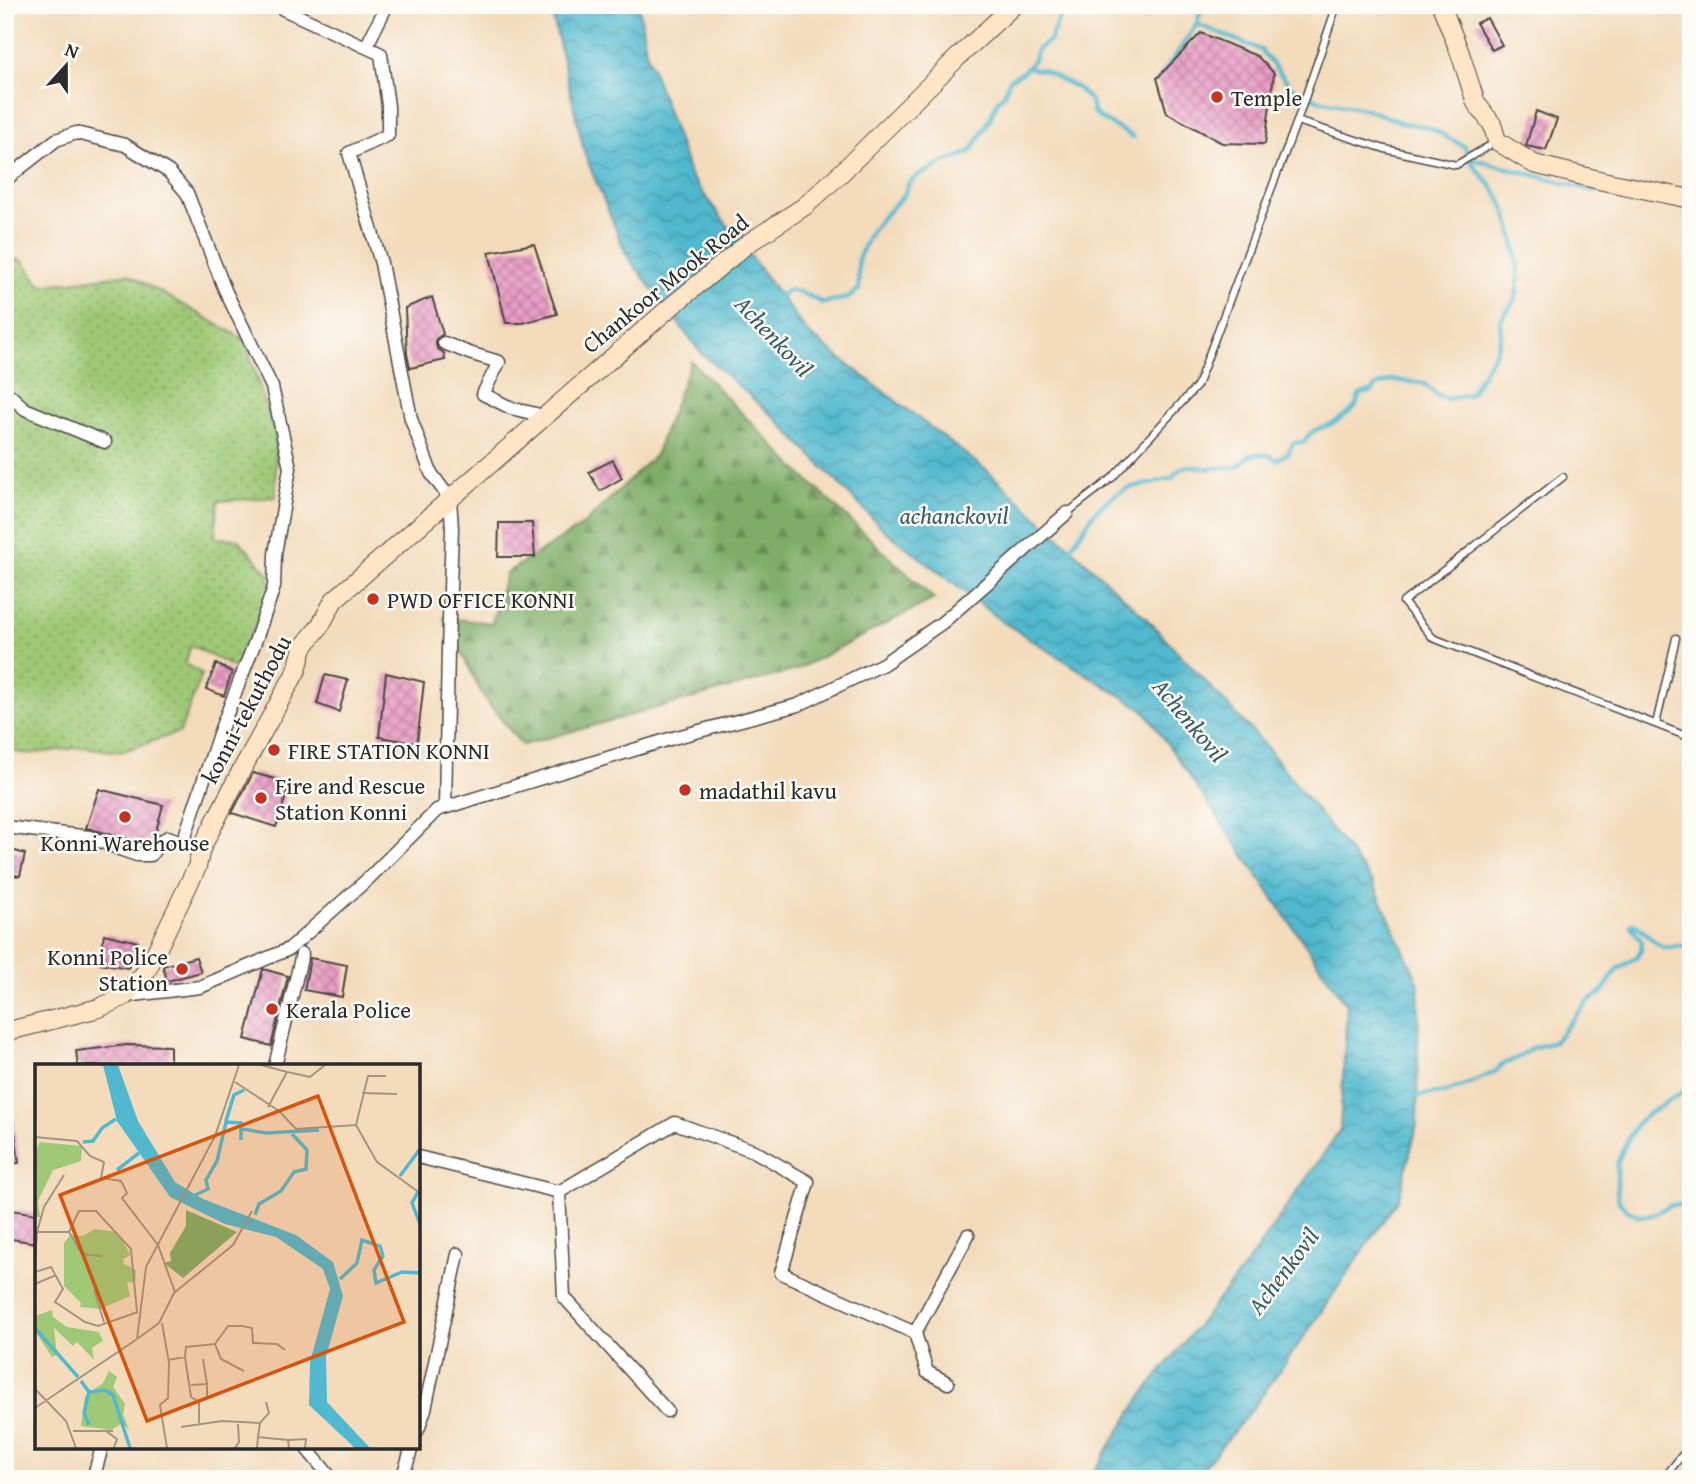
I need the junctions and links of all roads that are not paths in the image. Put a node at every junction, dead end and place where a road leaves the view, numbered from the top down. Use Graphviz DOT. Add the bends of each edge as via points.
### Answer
graph roads {
  1 [pos="280,5"];
  2 [pos="387,5"];
  3 [pos="1014,5"];
  4 [pos="1337,5"];
  5 [pos="1441,5"];
  6 [pos="366,47"];
  7 [pos="1297,121"];
  8 [pos="1497,141"];
  9 [pos="5,183"];
  10 [pos="1691,199"];
  11 [pos="443,343"];
  12 [pos="5,391"];
  13 [pos="560,403"];
  14 [pos="544,416"];
  15 [pos="105,442"];
  16 [pos="1563,477"];
  17 [pos="450,499"];
  18 [pos="1067,513"];
  19 [pos="1676,638"];
  20 [pos="1656,724"];
  21 [pos="1691,738"];
  22 [pos="445,807"];
  23 [pos="5,827"];
  24 [pos="183,842"];
  25 [pos="201,849"];
  26 [pos="302,954"];
  27 [pos="125,996"];
  28 [pos="5,1032"];
  29 [pos="275,1064"];
  30 [pos="420,1157"];
  31 [pos="559,1192"];
  32 [pos="968,1235"];
  33 [pos="458,1254"];
  34 [pos="915,1333"];
  35 [pos="948,1383"];
  36 [pos="422,1408"];
  37 [pos="667,1411"];
  38 [pos="1691,1444"];
  39 [pos="102,1449"];
  40 [pos="307,1449"];
  41 [pos="411,1449"];
  42 [pos="93,1479"];
  43 [pos="332,1479"];
  44 [pos="402,1479"];
  45 [pos="1663,1479"];
  1 -- 6 [label="street"];
  2 -- 6 [label="street"];
  3 -- 13 [label="main road, Chankoor Mook Road" via="805,206 747,244"];
  4 -- 7 [label="lane"];
  5 -- 8 [label="main road" via="1476,103 1492,124"];
  6 -- 17 [label="street" via="381,54 388,135 349,153 381,263 411,419 431,474"];
  7 -- 8 [label="lane" via="1456,166"];
  7 -- 18 [label="lane" via="1197,386 1112,478"];
  8 -- 10 [label="main road" via="1534,163"];
  9 -- 24 [label="street" via="56,140 76,133 125,145 169,172 187,193 225,290 272,387 290,468 274,587"];
  11 -- 14 [label="street" via="499,362 483,394 511,408"];
  12 -- 15 [label="street" via="24,409"];
  13 -- 14 [label="main road, konni-tekuthodu"];
  14 -- 17 [label="main road, konni-tekuthodu"];
  16 -- 20 [label="lane" via="1404,602 1433,638"];
  17 -- 22 [label="street"];
  17 -- 25 [label="main road, konni-tekuthodu" via="334,600 303,647 297,670"];
  18 -- 22 [label="street" via="943,622 883,664 798,705"];
  19 -- 20 [label="lane"];
  20 -- 21 [label="lane"];
  22 -- 27 [label="street" via="289,949 200,987"];
  23 -- 24 [label="street" via="90,837 137,855 151,855 168,837"];
  24 -- 25 [label="street"];
  25 -- 27 [label="main road, konni-tekuthodu" via="161,945"];
  26 -- 29 [label="street"];
  27 -- 28 [label="main road, konni-tekuthodu" via="99,1008"];
  30 -- 31 [label="street"];
  31 -- 34 [label="street" via="675,1123 754,1151 808,1182 781,1273"];
  31 -- 37 [label="street" via="564,1297"];
  32 -- 34 [label="street"];
  33 -- 36 [label="street"];
  34 -- 35 [label="street" via="927,1372"];
  38 -- 45 [label="lane"];
  39 -- 42 [label="street"];
  40 -- 43 [label="street"];
  41 -- 44 [label="street"];
}
